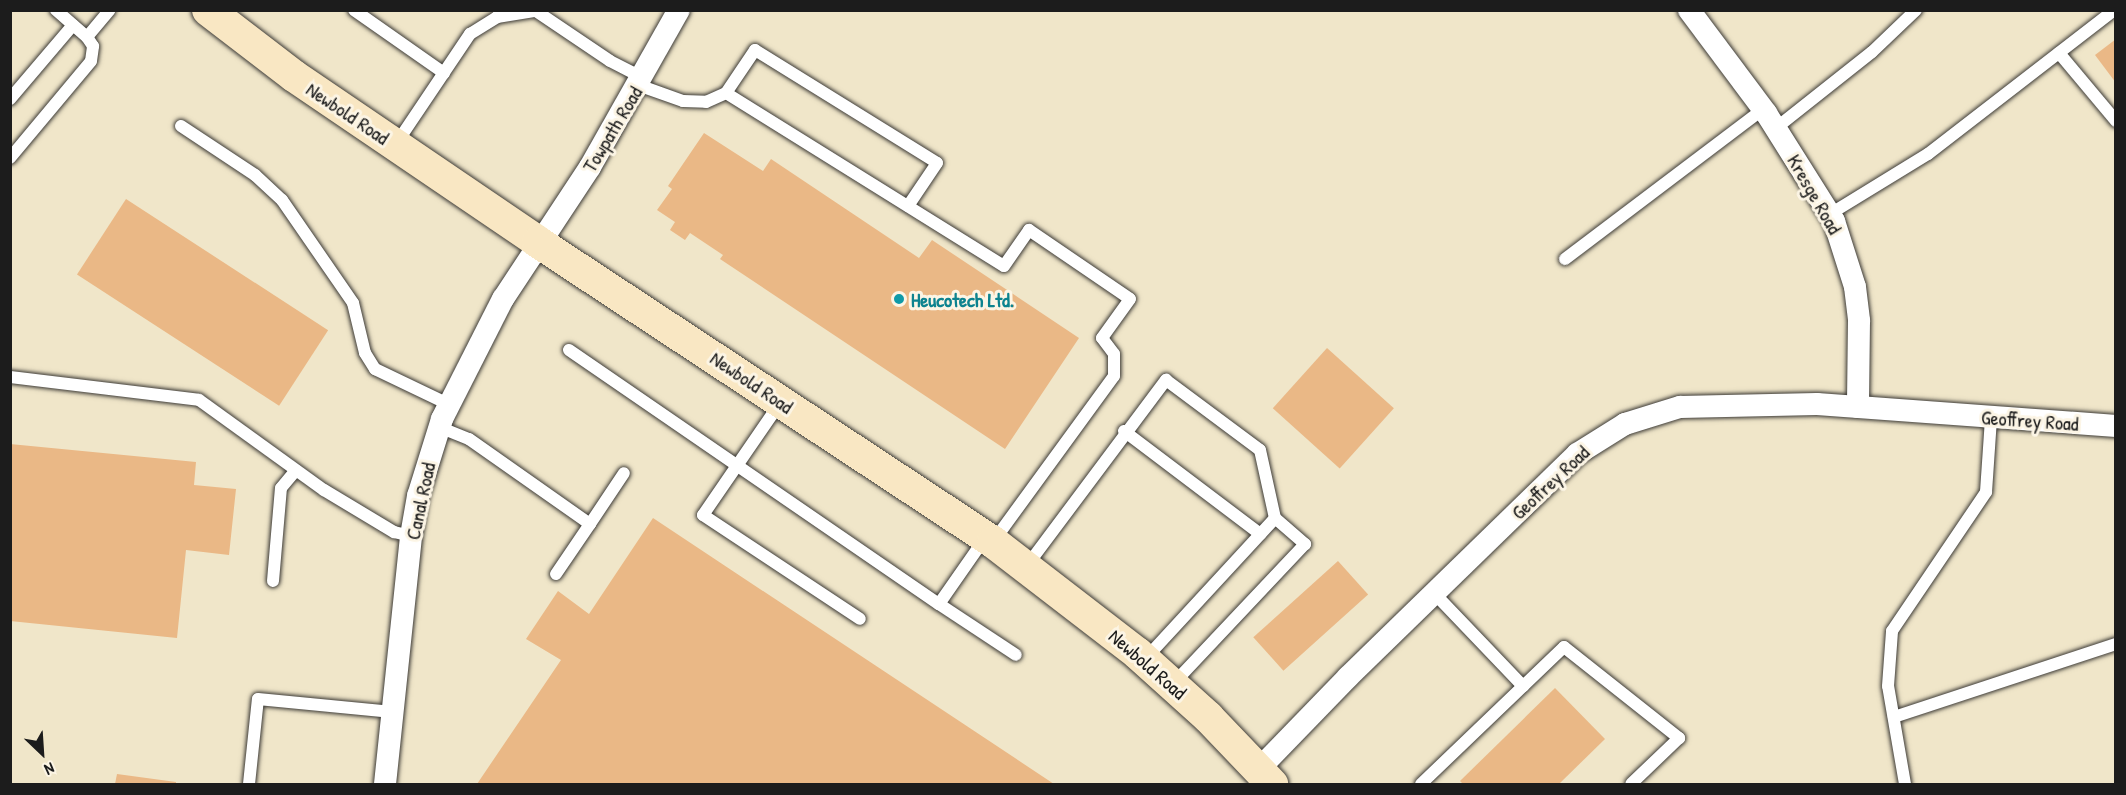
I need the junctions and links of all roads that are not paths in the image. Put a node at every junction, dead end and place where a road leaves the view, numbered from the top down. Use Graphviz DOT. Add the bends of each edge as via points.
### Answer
graph roads {
  1 [pos="56,10"];
  2 [pos="110,10"];
  3 [pos="208,10"];
  4 [pos="354,10"];
  5 [pos="679,10"];
  6 [pos="1689,10"];
  7 [pos="1916,10"];
  8 [pos="2114,10"];
  9 [pos="73,25"];
  10 [pos="87,37"];
  11 [pos="2059,53"];
  12 [pos="444,73"];
  13 [pos="640,81"];
  14 [pos="726,93"];
  15 [pos="10,99"];
  16 [pos="1763,109"];
  17 [pos="2115,122"];
  18 [pos="180,126"];
  19 [pos="1776,128"];
  20 [pos="395,145"];
  21 [pos="10,158"];
  22 [pos="908,206"];
  23 [pos="1830,214"];
  24 [pos="538,242"];
  25 [pos="1565,259"];
  26 [pos="569,350"];
  27 [pos="10,378"];
  28 [pos="780,402"];
  29 [pos="448,404"];
  30 [pos="1858,407"];
  31 [pos="1991,418"];
  32 [pos="2115,426"];
  33 [pos="439,427"];
  34 [pos="1124,431"];
  35 [pos="735,466"];
  36 [pos="296,470"];
  37 [pos="624,472"];
  38 [pos="1275,518"];
  39 [pos="590,524"];
  40 [pos="1260,534"];
  41 [pos="411,536"];
  42 [pos="989,540"];
  43 [pos="1026,567"];
  44 [pos="556,574"];
  45 [pos="273,581"];
  46 [pos="1434,593"];
  47 [pos="939,604"];
  48 [pos="860,619"];
  49 [pos="2115,644"];
  50 [pos="1016,655"];
  51 [pos="1144,659"];
  52 [pos="1172,685"];
  53 [pos="1523,686"];
  54 [pos="392,712"];
  55 [pos="1894,717"];
  56 [pos="1265,777"];
  57 [pos="249,784"];
  58 [pos="385,784"];
  59 [pos="1420,784"];
  60 [pos="1631,784"];
  61 [pos="1905,784"];
  1 -- 9 [label="lane"];
  2 -- 10 [label="lane"];
  3 -- 20 [label="main road, Newbold Road" via="294,76"];
  4 -- 12 [label="lane"];
  5 -- 13 [label="street, Towpath Road"];
  6 -- 16 [label="street, Kresge Road"];
  7 -- 19 [label="lane" via="1872,52"];
  8 -- 11 [label="lane"];
  9 -- 10 [label="lane"];
  9 -- 15 [label="lane"];
  10 -- 21 [label="lane" via="93,46 91,61"];
  11 -- 17 [label="lane"];
  11 -- 23 [label="lane" via="1928,154"];
  12 -- 13 [label="lane" via="482,23 536,11"];
  12 -- 20 [label="lane"];
  13 -- 14 [label="lane" via="683,101 706,102"];
  13 -- 24 [label="street, Towpath Road" via="590,167"];
  14 -- 22 [label="lane"];
  14 -- 22 [label="lane" via="755,50 765,56 937,163"];
  16 -- 19 [label="street, Kresge Road"];
  16 -- 25 [label="lane"];
  18 -- 29 [label="lane" via="255,175 282,200 353,303 365,353 375,369"];
  19 -- 23 [label="street, Kresge Road"];
  20 -- 24 [label="main road, Newbold Road"];
  22 -- 42 [label="lane" via="1004,266 1029,230 1130,299 1102,338 1114,354 1114,376"];
  23 -- 30 [label="street, Kresge Road" via="1855,287 1859,321"];
  24 -- 28 [label="main road, Newbold Road"];
  24 -- 29 [label="street, Canal Road"];
  26 -- 35 [label="lane"];
  27 -- 36 [label="lane" via="199,400"];
  28 -- 35 [label="lane"];
  28 -- 42 [label="main road, Newbold Road"];
  29 -- 33 [label="street, Canal Road"];
  30 -- 31 [label="street, Geoffrey Road"];
  30 -- 46 [label="street, Geoffrey Road" via="1709,404 1680,407 1625,424 1577,454"];
  31 -- 32 [label="street, Geoffrey Road"];
  31 -- 55 [label="lane" via="1986,492 1892,631 1888,686"];
  33 -- 39 [label="lane" via="469,439"];
  33 -- 41 [label="street, Canal Road" via="418,496"];
  34 -- 38 [label="lane" via="1166,380 1260,450"];
  34 -- 40 [label="lane"];
  34 -- 43 [label="lane"];
  35 -- 47 [label="lane"];
  35 -- 48 [label="lane" via="703,515"];
  36 -- 41 [label="lane" via="394,532"];
  36 -- 45 [label="lane" via="281,488"];
  37 -- 39 [label="lane"];
  38 -- 40 [label="lane"];
  38 -- 52 [label="lane" via="1305,544"];
  39 -- 44 [label="lane"];
  40 -- 51 [label="lane"];
  41 -- 54 [label="street, Canal Road"];
  42 -- 43 [label="main road, Newbold Road"];
  42 -- 47 [label="lane"];
  43 -- 51 [label="main road, Newbold Road"];
  46 -- 53 [label="lane"];
  46 -- 56 [label="street, Geoffrey Road"];
  47 -- 50 [label="lane"];
  49 -- 55 [label="lane"];
  51 -- 52 [label="main road, Newbold Road"];
  52 -- 56 [label="main road, Newbold Road"];
  53 -- 59 [label="lane"];
  53 -- 60 [label="lane" via="1564,647 1680,738"];
  54 -- 57 [label="lane" via="258,699"];
  54 -- 58 [label="street, Canal Road"];
  55 -- 61 [label="lane"];
}
